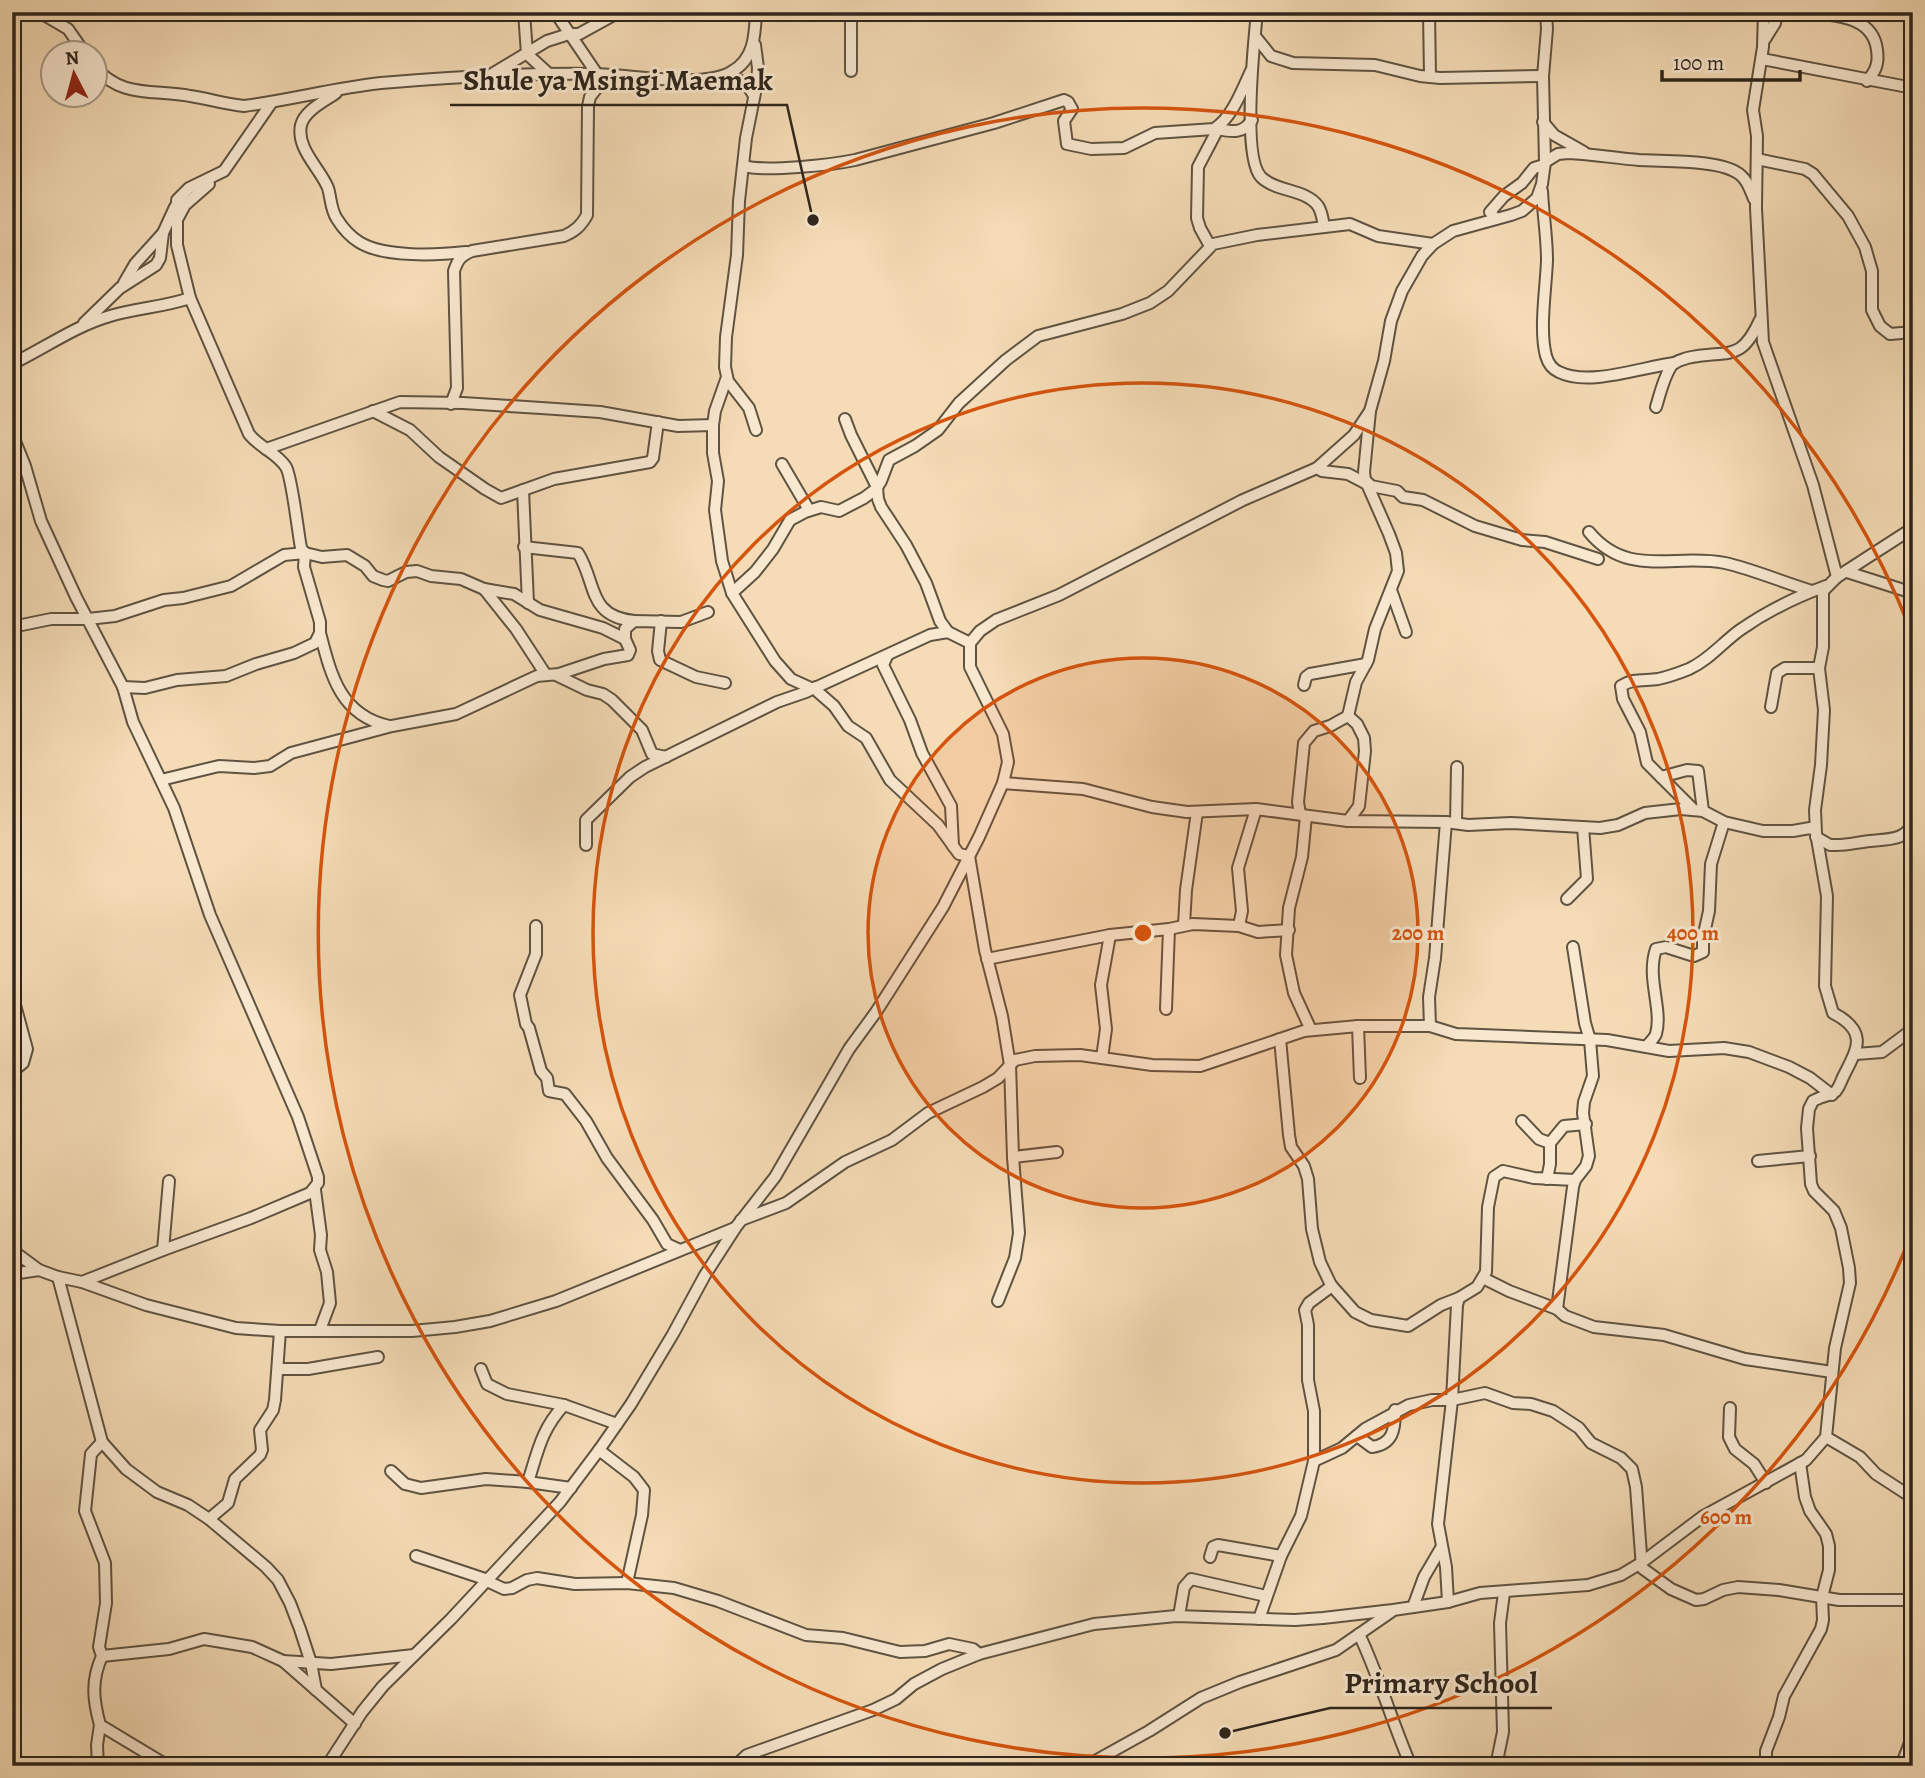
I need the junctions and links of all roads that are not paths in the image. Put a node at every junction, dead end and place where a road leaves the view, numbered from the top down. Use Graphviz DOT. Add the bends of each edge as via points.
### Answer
graph roads {
  1 [pos="39,12"];
  2 [pos="523,12"];
  3 [pos="555,12"];
  4 [pos="619,12"];
  5 [pos="756,12"];
  6 [pos="851,12"];
  7 [pos="1257,12"];
  8 [pos="1429,12"];
  9 [pos="1546,12"];
  10 [pos="1764,12"];
  11 [pos="1777,12"];
  12 [pos="1809,12"];
  13 [pos="569,34"];
  14 [pos="1255,36"];
  15 [pos="74,38"];
  16 [pos="754,40"];
  17 [pos="1763,41"];
  18 [pos="527,54"];
  19 [pos="1762,59"];
  20 [pos="851,71"];
  21 [pos="1251,71"];
  22 [pos="550,75"];
  23 [pos="602,75"];
  24 [pos="108,76"];
  25 [pos="489,76"];
  26 [pos="722,76"];
  27 [pos="1542,76"];
  28 [pos="1430,77"];
  29 [pos="1867,81"];
  30 [pos="1913,89"];
  31 [pos="340,91"];
  32 [pos="754,96"];
  33 [pos="272,102"];
  34 [pos="1252,120"];
  35 [pos="1543,122"];
  36 [pos="1219,127"];
  37 [pos="1587,153"];
  38 [pos="1757,159"];
  39 [pos="1545,163"];
  40 [pos="744,166"];
  41 [pos="224,171"];
  42 [pos="1542,184"];
  43 [pos="1756,201"];
  44 [pos="176,206"];
  45 [pos="1496,219"];
  46 [pos="178,220"];
  47 [pos="1324,227"];
  48 [pos="163,233"];
  49 [pos="1433,244"];
  50 [pos="1210,246"];
  51 [pos="472,251"];
  52 [pos="120,288"];
  53 [pos="190,298"];
  54 [pos="174,304"];
  55 [pos="197,313"];
  56 [pos="1761,317"];
  57 [pos="80,328"];
  58 [pos="1913,332"];
  59 [pos="1675,363"];
  60 [pos="12,364"];
  61 [pos="727,377"];
  62 [pos="451,404"];
  63 [pos="1656,407"];
  64 [pos="373,411"];
  65 [pos="1370,411"];
  66 [pos="845,419"];
  67 [pos="657,422"];
  68 [pos="713,425"];
  69 [pos="756,430"];
  70 [pos="12,434"];
  71 [pos="266,449"];
  72 [pos="782,464"];
  73 [pos="25,466"];
  74 [pos="1317,468"];
  75 [pos="12,470"];
  76 [pos="1369,485"];
  77 [pos="877,487"];
  78 [pos="523,489"];
  79 [pos="809,510"];
  80 [pos="1913,528"];
  81 [pos="1589,532"];
  82 [pos="524,547"];
  83 [pos="305,554"];
  84 [pos="1598,559"];
  85 [pos="1842,575"];
  86 [pos="1826,586"];
  87 [pos="484,589"];
  88 [pos="1391,590"];
  89 [pos="1812,591"];
  90 [pos="732,593"];
  91 [pos="1913,593"];
  92 [pos="528,603"];
  93 [pos="708,612"];
  94 [pos="88,619"];
  95 [pos="661,621"];
  96 [pos="630,623"];
  97 [pos="12,627"];
  98 [pos="603,628"];
  99 [pos="948,632"];
  100 [pos="1406,632"];
  101 [pos="320,633"];
  102 [pos="625,639"];
  103 [pos="970,643"];
  104 [pos="887,656"];
  105 [pos="1366,664"];
  106 [pos="1819,668"];
  107 [pos="550,675"];
  108 [pos="726,683"];
  109 [pos="1304,685"];
  110 [pos="123,687"];
  111 [pos="814,688"];
  112 [pos="1771,707"];
  113 [pos="1348,716"];
  114 [pos="392,726"];
  115 [pos="668,757"];
  116 [pos="1457,767"];
  117 [pos="1661,776"];
  118 [pos="161,780"];
  119 [pos="1003,783"];
  120 [pos="1256,809"];
  121 [pos="1698,810"];
  122 [pos="1196,812"];
  123 [pos="1303,815"];
  124 [pos="1348,821"];
  125 [pos="1913,821"];
  126 [pos="1451,822"];
  127 [pos="1724,822"];
  128 [pos="1583,827"];
  129 [pos="1816,833"];
  130 [pos="586,845"];
  131 [pos="953,846"];
  132 [pos="969,856"];
  133 [pos="1567,899"];
  134 [pos="1184,925"];
  135 [pos="537,926"];
  136 [pos="1239,926"];
  137 [pos="1169,929"];
  138 [pos="1289,930"];
  139 [pos="1110,935"];
  140 [pos="1573,947"];
  141 [pos="987,959"];
  142 [pos="13,997"];
  143 [pos="1166,1009"];
  144 [pos="1357,1026"];
  145 [pos="1430,1026"];
  146 [pos="1913,1029"];
  147 [pos="1311,1030"];
  148 [pos="1280,1039"];
  149 [pos="1590,1040"];
  150 [pos="1646,1047"];
  151 [pos="1856,1054"];
  152 [pos="1102,1058"];
  153 [pos="1010,1065"];
  154 [pos="12,1072"];
  155 [pos="1360,1078"];
  156 [pos="1832,1095"];
  157 [pos="1522,1121"];
  158 [pos="1586,1124"];
  159 [pos="1550,1143"];
  160 [pos="1057,1152"];
  161 [pos="1810,1156"];
  162 [pos="1013,1157"];
  163 [pos="1758,1161"];
  164 [pos="1547,1179"];
  165 [pos="1575,1180"];
  166 [pos="169,1181"];
  167 [pos="314,1190"];
  168 [pos="739,1224"];
  169 [pos="12,1250"];
  170 [pos="163,1250"];
  171 [pos="680,1250"];
  172 [pos="39,1270"];
  173 [pos="12,1274"];
  174 [pos="58,1277"];
  175 [pos="1483,1278"];
  176 [pos="82,1282"];
  177 [pos="1332,1286"];
  178 [pos="1459,1298"];
  179 [pos="999,1301"];
  180 [pos="1558,1309"];
  181 [pos="320,1330"];
  182 [pos="280,1331"];
  183 [pos="378,1357"];
  184 [pos="278,1369"];
  185 [pos="481,1369"];
  186 [pos="1832,1372"];
  187 [pos="1452,1400"];
  188 [pos="564,1405"];
  189 [pos="1730,1408"];
  190 [pos="1395,1410"];
  191 [pos="617,1424"];
  192 [pos="1357,1436"];
  193 [pos="1826,1437"];
  194 [pos="102,1442"];
  195 [pos="599,1450"];
  196 [pos="1314,1461"];
  197 [pos="1800,1463"];
  198 [pos="391,1471"];
  199 [pos="528,1482"];
  200 [pos="1766,1483"];
  201 [pos="571,1488"];
  202 [pos="1913,1498"];
  203 [pos="209,1520"];
  204 [pos="1441,1548"];
  205 [pos="416,1556"];
  206 [pos="1281,1556"];
  207 [pos="1210,1557"];
  208 [pos="1641,1563"];
  209 [pos="487,1581"];
  210 [pos="626,1583"];
  211 [pos="1504,1593"];
  212 [pos="1266,1596"];
  213 [pos="1822,1598"];
  214 [pos="1913,1600"];
  215 [pos="1448,1602"];
  216 [pos="1413,1607"];
  217 [pos="1393,1610"];
  218 [pos="1179,1616"];
  219 [pos="1259,1619"];
  220 [pos="1359,1634"];
  221 [pos="979,1654"];
  222 [pos="414,1655"];
  223 [pos="102,1656"];
  224 [pos="283,1661"];
  225 [pos="311,1663"];
  226 [pos="316,1690"];
  227 [pos="355,1724"];
  228 [pos="100,1725"];
  229 [pos="1913,1735"];
  230 [pos="98,1766"];
  231 [pos="168,1766"];
  232 [pos="327,1766"];
  233 [pos="735,1766"];
  234 [pos="1086,1766"];
  235 [pos="1411,1766"];
  236 [pos="1496,1766"];
  237 [pos="1766,1766"];
  238 [pos="1901,1766"];
  1 -- 15 [label="street" via="68,29"];
  2 -- 18 [label="street"];
  3 -- 13 [label="street"];
  4 -- 13 [label="street" via="579,34"];
  5 -- 16 [label="street"];
  6 -- 20 [label="street"];
  7 -- 14 [label="street"];
  8 -- 28 [label="street"];
  9 -- 27 [label="street"];
  10 -- 17 [label="street"];
  11 -- 17 [label="street"];
  12 -- 29 [label="street" via="1865,25 1875,38 1878,61"];
  13 -- 18 [label="street"];
  13 -- 23 [label="street"];
  14 -- 21 [label="street"];
  14 -- 28 [label="street" via="1271,56 1282,61 1376,65"];
  16 -- 26 [label="street" via="749,56"];
  16 -- 32 [label="street" via="758,68"];
  17 -- 19 [label="street"];
  18 -- 22 [label="street"];
  18 -- 25 [label="street"];
  19 -- 29 [label="street"];
  19 -- 38 [label="street" via="1753,110"];
  21 -- 34 [label="street"];
  21 -- 36 [label="street"];
  22 -- 23 [label="street"];
  22 -- 25 [label="street"];
  23 -- 26 [label="street"];
  23 -- 51 [label="street" via="588,106 587,215 583,223 564,236"];
  24 -- 33 [label="street" via="135,92 244,106"];
  25 -- 31 [label="street" via="440,77"];
  26 -- 32 [label="street" via="741,80"];
  27 -- 28 [label="street"];
  27 -- 35 [label="street"];
  29 -- 30 [label="street"];
  31 -- 33 [label="street"];
  31 -- 51 [label="street" via="308,113 300,128 306,152 326,184 336,219 358,242 370,247 412,253"];
  32 -- 40 [label="street"];
  33 -- 41 [label="street"];
  34 -- 36 [label="street" via="1242,131"];
  34 -- 47 [label="street" via="1258,174 1274,187 1311,200 1318,206"];
  35 -- 37 [label="street" via="1554,135"];
  35 -- 39 [label="street"];
  36 -- 40 [label="street" via="1155,133 1124,148 1070,146 1065,141 1064,121 1072,109 1064,100 855,160"];
  36 -- 50 [label="street" via="1198,167 1197,218"];
  37 -- 39 [label="street" via="1558,154"];
  37 -- 43 [label="street" via="1730,169 1744,177"];
  38 -- 43 [label="street"];
  38 -- 58 [label="street" via="1813,174 1848,216 1866,247 1872,271 1872,310 1880,326 1891,334"];
  39 -- 42 [label="street"];
  39 -- 45 [label="street" via="1494,206 1490,212"];
  40 -- 61 [label="street" via="726,337"];
  41 -- 44 [label="street" via="189,188"];
  41 -- 46 [label="street" via="185,205"];
  42 -- 45 [label="street" via="1530,205"];
  42 -- 59 [label="street" via="1549,365 1560,373 1585,377"];
  43 -- 56 [label="street"];
  44 -- 46 [label="street"];
  44 -- 48 [label="street"];
  45 -- 49 [label="street" via="1453,231"];
  46 -- 53 [label="street" via="177,246"];
  47 -- 49 [label="street" via="1354,225 1383,237"];
  47 -- 50 [label="street"];
  48 -- 52 [label="street"];
  48 -- 52 [label="street" via="156,265"];
  49 -- 65 [label="street" via="1402,291"];
  50 -- 77 [label="street" via="1168,291 1150,303 1046,332 1015,352 954,408 938,430 889,460"];
  51 -- 62 [label="street" via="460,257 454,271 457,388"];
  52 -- 57 [label="street"];
  53 -- 54 [label="street"];
  53 -- 55 [label="street"];
  54 -- 55 [label="street"];
  54 -- 57 [label="street" via="110,316"];
  55 -- 71 [label="street" via="249,434"];
  56 -- 59 [label="street" via="1739,351"];
  56 -- 85 [label="street" via="1767,357"];
  57 -- 60 [label="street"];
  59 -- 63 [label="street"];
  61 -- 68 [label="street"];
  61 -- 69 [label="street" via="749,408"];
  62 -- 64 [label="street" via="400,402"];
  62 -- 67 [label="street" via="600,412"];
  64 -- 71 [label="street"];
  64 -- 78 [label="street" via="410,430 439,457 500,498"];
  65 -- 74 [label="street" via="1354,435"];
  65 -- 76 [label="street" via="1364,472"];
  66 -- 77 [label="street"];
  67 -- 68 [label="street"];
  67 -- 78 [label="street" via="650,462"];
  68 -- 90 [label="street" via="717,535"];
  70 -- 73 [label="street"];
  71 -- 83 [label="street" via="288,472"];
  72 -- 79 [label="street"];
  73 -- 75 [label="street"];
  73 -- 94 [label="street" via="41,521"];
  74 -- 76 [label="street" via="1348,474"];
  74 -- 103 [label="street" via="1243,500 1059,595 996,620"];
  76 -- 84 [label="street" via="1423,500 1475,526"];
  76 -- 88 [label="street" via="1396,553 1398,571"];
  77 -- 79 [label="street" via="839,511"];
  77 -- 99 [label="street" via="881,507 906,545"];
  78 -- 82 [label="street"];
  79 -- 90 [label="street" via="786,524 773,549"];
  80 -- 85 [label="street"];
  81 -- 89 [label="street" via="1602,546 1628,559 1724,563"];
  82 -- 92 [label="street"];
  82 -- 96 [label="street" via="578,553 597,601 613,617"];
  83 -- 87 [label="street" via="348,556 373,576 388,581 417,571 461,579"];
  83 -- 94 [label="street" via="284,555 231,586"];
  83 -- 101 [label="street"];
  85 -- 86 [label="street"];
  85 -- 91 [label="street"];
  86 -- 89 [label="street"];
  86 -- 106 [label="street"];
  87 -- 92 [label="street" via="514,594"];
  87 -- 107 [label="street"];
  88 -- 100 [label="street"];
  88 -- 105 [label="street"];
  89 -- 117 [label="street" via="1760,617 1688,669 1621,686 1647,763"];
  90 -- 111 [label="street" via="784,672"];
  92 -- 98 [label="street"];
  93 -- 95 [label="street" via="689,620"];
  94 -- 97 [label="street" via="51,619"];
  94 -- 110 [label="street"];
  95 -- 96 [label="street"];
  95 -- 108 [label="street" via="660,660 696,677"];
  96 -- 98 [label="street"];
  96 -- 102 [label="street"];
  98 -- 102 [label="street"];
  99 -- 103 [label="street"];
  99 -- 104 [label="street" via="930,635"];
  101 -- 110 [label="street" via="315,643 301,650 226,676"];
  101 -- 114 [label="street" via="344,698 364,717"];
  102 -- 107 [label="street" via="630,650 625,657"];
  103 -- 119 [label="street" via="970,667 1003,734 1008,762"];
  104 -- 111 [label="street"];
  104 -- 131 [label="street" via="883,665 888,678 951,806"];
  105 -- 109 [label="street" via="1310,674"];
  105 -- 113 [label="street" via="1356,682"];
  106 -- 112 [label="street" via="1785,668 1777,673"];
  106 -- 129 [label="street" via="1824,710"];
  107 -- 114 [label="street" via="537,676 456,714"];
  107 -- 115 [label="street" via="603,694 642,730 652,754"];
  110 -- 118 [label="street"];
  111 -- 115 [label="street"];
  111 -- 131 [label="street" via="848,726 866,738 890,780 938,825"];
  113 -- 123 [label="street" via="1314,731 1304,743 1298,802"];
  113 -- 124 [label="street" via="1364,738 1365,751 1359,806"];
  114 -- 118 [label="street" via="291,753 270,765 219,766"];
  115 -- 130 [label="street" via="630,777 596,809 585,823"];
  116 -- 126 [label="street"];
  117 -- 121 [label="street"];
  117 -- 121 [label="street" via="1698,771"];
  118 -- 167 [label="street" via="210,915 298,1117 317,1170"];
  119 -- 122 [label="street" via="1083,789 1152,807"];
  119 -- 132 [label="street"];
  120 -- 122 [label="street"];
  120 -- 123 [label="street"];
  120 -- 136 [label="street" via="1238,868"];
  121 -- 127 [label="street"];
  121 -- 128 [label="street" via="1644,813 1614,826"];
  122 -- 134 [label="street"];
  123 -- 124 [label="street"];
  123 -- 138 [label="street" via="1302,857 1289,908"];
  124 -- 126 [label="street"];
  125 -- 129 [label="street" via="1904,835 1890,839 1830,845"];
  126 -- 128 [label="street"];
  126 -- 145 [label="street" via="1429,997"];
  127 -- 129 [label="street" via="1763,831 1811,828"];
  127 -- 150 [label="street" via="1711,864 1703,952 1694,956 1666,947 1656,950 1656,1034"];
  128 -- 133 [label="street" via="1587,878"];
  129 -- 151 [label="street" via="1827,896 1825,986 1833,1013 1854,1031"];
  131 -- 132 [label="street" via="958,854"];
  132 -- 141 [label="street"];
  132 -- 168 [label="street" via="943,907 849,1049 775,1177"];
  134 -- 136 [label="street"];
  134 -- 137 [label="street"];
  135 -- 171 [label="street" via="536,954 520,995 549,1091 565,1094 667,1244"];
  136 -- 138 [label="street" via="1258,932"];
  137 -- 139 [label="street"];
  137 -- 143 [label="street"];
  138 -- 147 [label="street" via="1288,970"];
  139 -- 141 [label="street"];
  139 -- 152 [label="street" via="1101,985 1106,1029"];
  140 -- 149 [label="street"];
  141 -- 153 [label="street"];
  142 -- 154 [label="street" via="27,1057"];
  144 -- 145 [label="street"];
  144 -- 147 [label="street"];
  144 -- 155 [label="street"];
  145 -- 149 [label="street" via="1456,1034"];
  146 -- 151 [label="street" via="1882,1052"];
  147 -- 148 [label="street"];
  148 -- 152 [label="street" via="1200,1066"];
  148 -- 177 [label="street" via="1291,1147 1308,1179 1315,1247"];
  149 -- 150 [label="street"];
  149 -- 158 [label="street" via="1593,1076 1584,1102"];
  150 -- 156 [label="street" via="1749,1052 1789,1067"];
  151 -- 156 [label="street"];
  152 -- 153 [label="street" via="1042,1055"];
  153 -- 162 [label="street"];
  153 -- 168 [label="street" via="998,1078 928,1113 892,1140 845,1162 786,1203"];
  156 -- 161 [label="street" via="1813,1101 1809,1109"];
  157 -- 159 [label="street" via="1539,1139"];
  158 -- 159 [label="street" via="1564,1126"];
  158 -- 165 [label="street" via="1589,1156"];
  159 -- 164 [label="street"];
  160 -- 162 [label="street"];
  161 -- 163 [label="street"];
  161 -- 186 [label="street" via="1811,1184 1834,1211 1849,1268"];
  162 -- 179 [label="street" via="1019,1233"];
  164 -- 165 [label="street"];
  164 -- 175 [label="street" via="1503,1171 1494,1177"];
  165 -- 180 [label="street"];
  166 -- 170 [label="street"];
  167 -- 170 [label="street" via="251,1219"];
  167 -- 181 [label="street" via="330,1303"];
  168 -- 171 [label="street"];
  168 -- 191 [label="street"];
  169 -- 172 [label="street"];
  170 -- 176 [label="street"];
  171 -- 181 [label="street" via="594,1287 490,1321 412,1331"];
  172 -- 173 [label="street"];
  172 -- 174 [label="street"];
  174 -- 176 [label="street"];
  174 -- 194 [label="street"];
  175 -- 178 [label="street" via="1478,1287"];
  175 -- 180 [label="street"];
  176 -- 182 [label="street" via="223,1325"];
  177 -- 178 [label="street" via="1362,1316 1402,1327"];
  177 -- 196 [label="street" via="1305,1310"];
  178 -- 187 [label="street"];
  180 -- 186 [label="street" via="1565,1316 1606,1330 1664,1335 1745,1359"];
  181 -- 182 [label="street"];
  182 -- 184 [label="street"];
  183 -- 184 [label="street" via="308,1369"];
  184 -- 203 [label="street" via="273,1410 260,1430 262,1450 235,1479 228,1503"];
  185 -- 188 [label="street" via="494,1388"];
  186 -- 193 [label="street"];
  187 -- 190 [label="street"];
  187 -- 204 [label="street" via="1438,1524"];
  187 -- 208 [label="street" via="1489,1393 1553,1411 1579,1428 1591,1443 1628,1463 1636,1487"];
  188 -- 191 [label="street"];
  188 -- 199 [label="street" via="539,1442"];
  189 -- 200 [label="street" via="1729,1437"];
  190 -- 192 [label="street"];
  190 -- 192 [label="street" via="1391,1438 1384,1445 1371,1447"];
  191 -- 195 [label="street"];
  192 -- 196 [label="street"];
  193 -- 197 [label="street"];
  193 -- 202 [label="street"];
  194 -- 203 [label="street" via="114,1458 157,1492"];
  194 -- 223 [label="street" via="91,1454 85,1511 105,1563"];
  195 -- 201 [label="street"];
  195 -- 210 [label="street" via="644,1490"];
  196 -- 206 [label="street" via="1301,1516"];
  197 -- 200 [label="street"];
  197 -- 213 [label="street" via="1805,1497 1829,1546"];
  198 -- 199 [label="street" via="405,1484 421,1488 486,1479"];
  199 -- 201 [label="street"];
  200 -- 208 [label="street" via="1702,1517"];
  201 -- 209 [label="street"];
  203 -- 225 [label="street" via="278,1580"];
  204 -- 215 [label="street"];
  204 -- 216 [label="street"];
  205 -- 209 [label="street"];
  206 -- 207 [label="street" via="1218,1545"];
  206 -- 212 [label="street"];
  208 -- 211 [label="street" via="1606,1581"];
  208 -- 213 [label="street" via="1647,1574 1692,1599 1738,1587"];
  209 -- 210 [label="street" via="504,1588 537,1578 575,1584"];
  209 -- 222 [label="street"];
  210 -- 221 [label="street" via="688,1592 806,1635 843,1638 900,1652 948,1644"];
  211 -- 215 [label="street"];
  211 -- 236 [label="street" via="1500,1623 1503,1732"];
  212 -- 218 [label="street" via="1191,1579 1184,1587"];
  212 -- 219 [label="street"];
  213 -- 214 [label="street"];
  213 -- 237 [label="street" via="1821,1629 1787,1689 1766,1751"];
  215 -- 216 [label="street"];
  216 -- 217 [label="street"];
  217 -- 219 [label="street"];
  217 -- 220 [label="street"];
  218 -- 219 [label="street"];
  218 -- 221 [label="street" via="1094,1624"];
  220 -- 234 [label="street" via="1336,1650 1201,1698"];
  220 -- 235 [label="street"];
  221 -- 233 [label="street" via="942,1669 873,1710 747,1755"];
  222 -- 225 [label="street"];
  222 -- 227 [label="street"];
  223 -- 224 [label="street" via="169,1649 204,1639 253,1647"];
  223 -- 228 [label="street" via="93,1694"];
  224 -- 225 [label="street"];
  224 -- 226 [label="street"];
  225 -- 226 [label="street"];
  226 -- 227 [label="street"];
  227 -- 232 [label="street"];
  228 -- 230 [label="street"];
  228 -- 231 [label="street"];
  229 -- 238 [label="street"];
}
